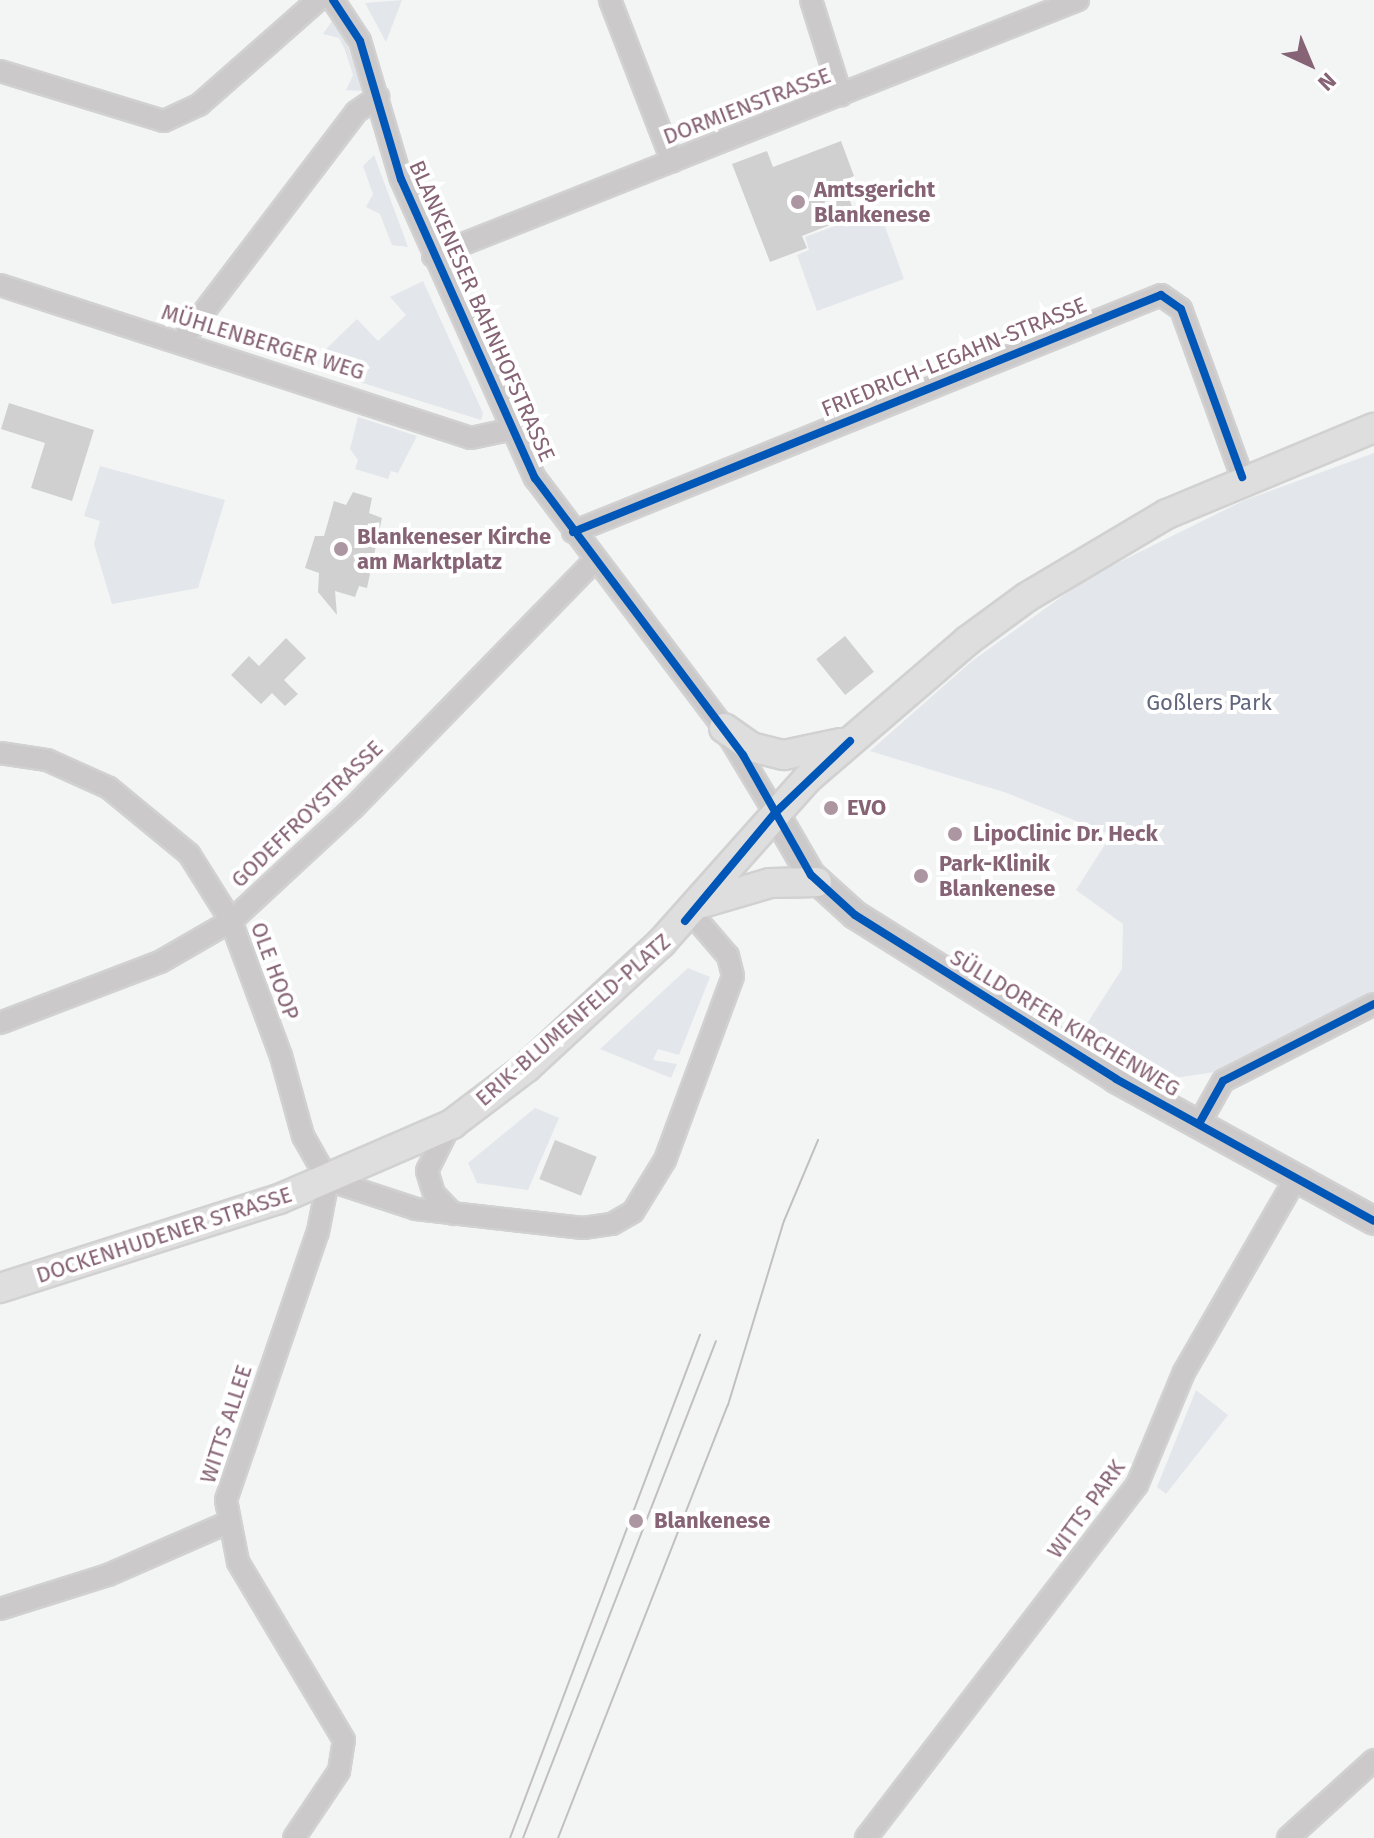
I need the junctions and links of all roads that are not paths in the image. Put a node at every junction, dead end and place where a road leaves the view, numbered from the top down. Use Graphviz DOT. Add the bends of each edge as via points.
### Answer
graph roads {
  1 [pos="318,0"];
  2 [pos="333,0"];
  3 [pos="610,0"];
  4 [pos="811,0"];
  5 [pos="1078,0"];
  6 [pos="0,71"];
  7 [pos="841,95"];
  8 [pos="378,97"];
  9 [pos="672,161"];
  10 [pos="433,256"];
  11 [pos="0,285"];
  12 [pos="181,342"];
  13 [pos="1374,428"];
  14 [pos="510,430"];
  15 [pos="1242,477"];
  16 [pos="573,532"];
  17 [pos="594,561"];
  18 [pos="724,728"];
  19 [pos="850,741"];
  20 [pos="0,753"];
  21 [pos="775,813"];
  22 [pos="817,882"];
  23 [pos="697,908"];
  24 [pos="231,921"];
  25 [pos="1374,1004"];
  26 [pos="0,1023"];
  27 [pos="1200,1122"];
  28 [pos="452,1124"];
  29 [pos="1296,1178"];
  30 [pos="328,1180"];
  31 [pos="453,1214"];
  32 [pos="1374,1221"];
  33 [pos="0,1288"];
  34 [pos="227,1523"];
  35 [pos="0,1609"];
  36 [pos="1374,1760"];
  37 [pos="294,1838"];
  38 [pos="866,1838"];
  39 [pos="1288,1838"];
  1 -- 6 [label="street" via="199,105 164,121"];
  2 -- 8 [label="street, BLANKENESER BAHNHOFSTRASSE" via="360,41"];
  3 -- 9 [label="street"];
  4 -- 7 [label="street"];
  5 -- 7 [label="street, DORMIENSTRASSE"];
  7 -- 9 [label="street, DORMIENSTRASSE"];
  8 -- 10 [label="street, BLANKENESER BAHNHOFSTRASSE"];
  8 -- 12 [label="street" via="356,112"];
  9 -- 10 [label="street, DORMIENSTRASSE"];
  10 -- 14 [label="street, BLANKENESER BAHNHOFSTRASSE"];
  11 -- 12 [label="street, MÜHLENBERGER WEG"];
  12 -- 14 [label="street, MÜHLENBERGER WEG" via="471,438 488,439"];
  13 -- 15 [label="main road, ERIK-BLUMENFELD-PLATZ"];
  14 -- 16 [label="street, BLANKENESER BAHNHOFSTRASSE"];
  15 -- 16 [label="street, FRIEDRICH-LEGAHN-STRASSE" via="1181,309 1161,295"];
  15 -- 19 [label="main road, ERIK-BLUMENFELD-PLATZ" via="1027,597"];
  16 -- 17 [label="street, BLANKENESER BAHNHOFSTRASSE"];
  17 -- 18 [label="street, BLANKENESER BAHNHOFSTRASSE"];
  17 -- 24 [label="street, GODEFFROYSTRASSE" via="353,808"];
  18 -- 19 [label="main road" via="751,747 784,755"];
  18 -- 21 [label="street, BLANKENESER BAHNHOFSTRASSE"];
  19 -- 21 [label="main road, ERIK-BLUMENFELD-PLATZ"];
  20 -- 24 [label="street, OLE HOOP" via="47,760 109,788 189,854"];
  21 -- 22 [label="street, SÜLLDORFER KIRCHENWEG"];
  21 -- 23 [label="main road, ERIK-BLUMENFELD-PLATZ"];
  22 -- 23 [label="main road" via="770,883"];
  22 -- 27 [label="street, SÜLLDORFER KIRCHENWEG" via="943,971 1116,1079"];
  23 -- 28 [label="main road, ERIK-BLUMENFELD-PLATZ" via="527,1067"];
  23 -- 31 [label="street" via="728,956 733,976 660,1172 633,1212 601,1227"];
  24 -- 26 [label="street, GODEFFROYSTRASSE" via="160,962"];
  24 -- 30 [label="street, OLE HOOP" via="303,1136"];
  25 -- 27 [label="street" via="1223,1081"];
  27 -- 29 [label="street, SÜLLDORFER KIRCHENWEG"];
  28 -- 30 [label="main road, ERIK-BLUMENFELD-PLATZ"];
  28 -- 31 [label="street, ERIK-BLUMENFELD-PLATZ" via="427,1171 434,1194"];
  29 -- 32 [label="street, SÜLLDORFER KIRCHENWEG"];
  29 -- 38 [label="street, WITTS PARK" via="1184,1372 1137,1485"];
  30 -- 31 [label="street" via="395,1204"];
  30 -- 33 [label="main road, DOCKENHUDENER STRASSE"];
  30 -- 34 [label="street, WITTS ALLEE" via="318,1232 230,1479"];
  34 -- 35 [label="street" via="96,1579"];
  34 -- 37 [label="street, WITTS ALLEE" via="247,1580 344,1740 339,1771"];
  36 -- 39 [label="street"];
}
